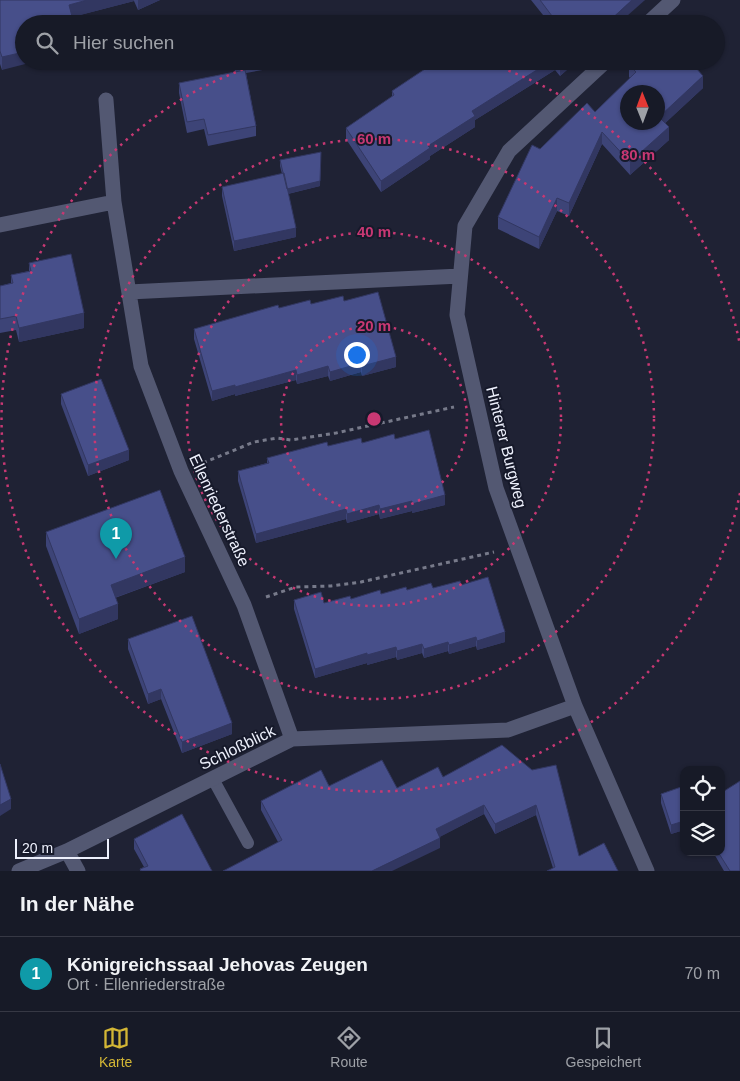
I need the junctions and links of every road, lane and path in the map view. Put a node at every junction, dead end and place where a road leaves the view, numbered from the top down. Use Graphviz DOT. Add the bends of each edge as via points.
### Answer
graph roads {
  1 [pos="673,0"];
  2 [pos="657,15"];
  3 [pos="596,70"];
  4 [pos="106,100"];
  5 [pos="114,202"];
  6 [pos="0,225"];
  7 [pos="460,276"];
  8 [pos="129,292"];
  9 [pos="476,402"];
  10 [pos="181,472"];
  11 [pos="517,546"];
  12 [pos="244,605"];
  13 [pos="575,706"];
  14 [pos="292,739"];
  15 [pos="213,778"];
  16 [pos="248,843"];
  17 [pos="67,851"];
  18 [pos="19,871"];
  19 [pos="78,871"];
  20 [pos="647,871"];
  1 -- 2 [label="street"];
  3 -- 7 [label="street, Hinterer Burgweg" via="509,151 465,226"];
  4 -- 5 [label="street, Ellenriederstraße"];
  5 -- 6 [label="street"];
  5 -- 8 [label="street, Ellenriederstraße"];
  7 -- 8 [label="street"];
  7 -- 9 [label="street, Hinterer Burgweg" via="457,315"];
  8 -- 10 [label="street, Ellenriederstraße" via="141,366"];
  9 -- 10 [label="path" via="336,434 254,442"];
  9 -- 11 [label="street, Hinterer Burgweg" via="496,488"];
  10 -- 12 [label="street, Ellenriederstraße"];
  11 -- 12 [label="path" via="360,582 296,587"];
  11 -- 13 [label="street, Hinterer Burgweg"];
  12 -- 14 [label="street, Ellenriederstraße"];
  13 -- 14 [label="street, Schloßblick" via="508,730"];
  13 -- 20 [label="street, Hinterer Burgweg"];
  14 -- 15 [label="street, Schloßblick"];
  15 -- 16 [label="lane"];
  15 -- 17 [label="street, Schloßblick"];
  17 -- 18 [label="street, Schloßblick"];
  17 -- 19 [label="street"];
}
